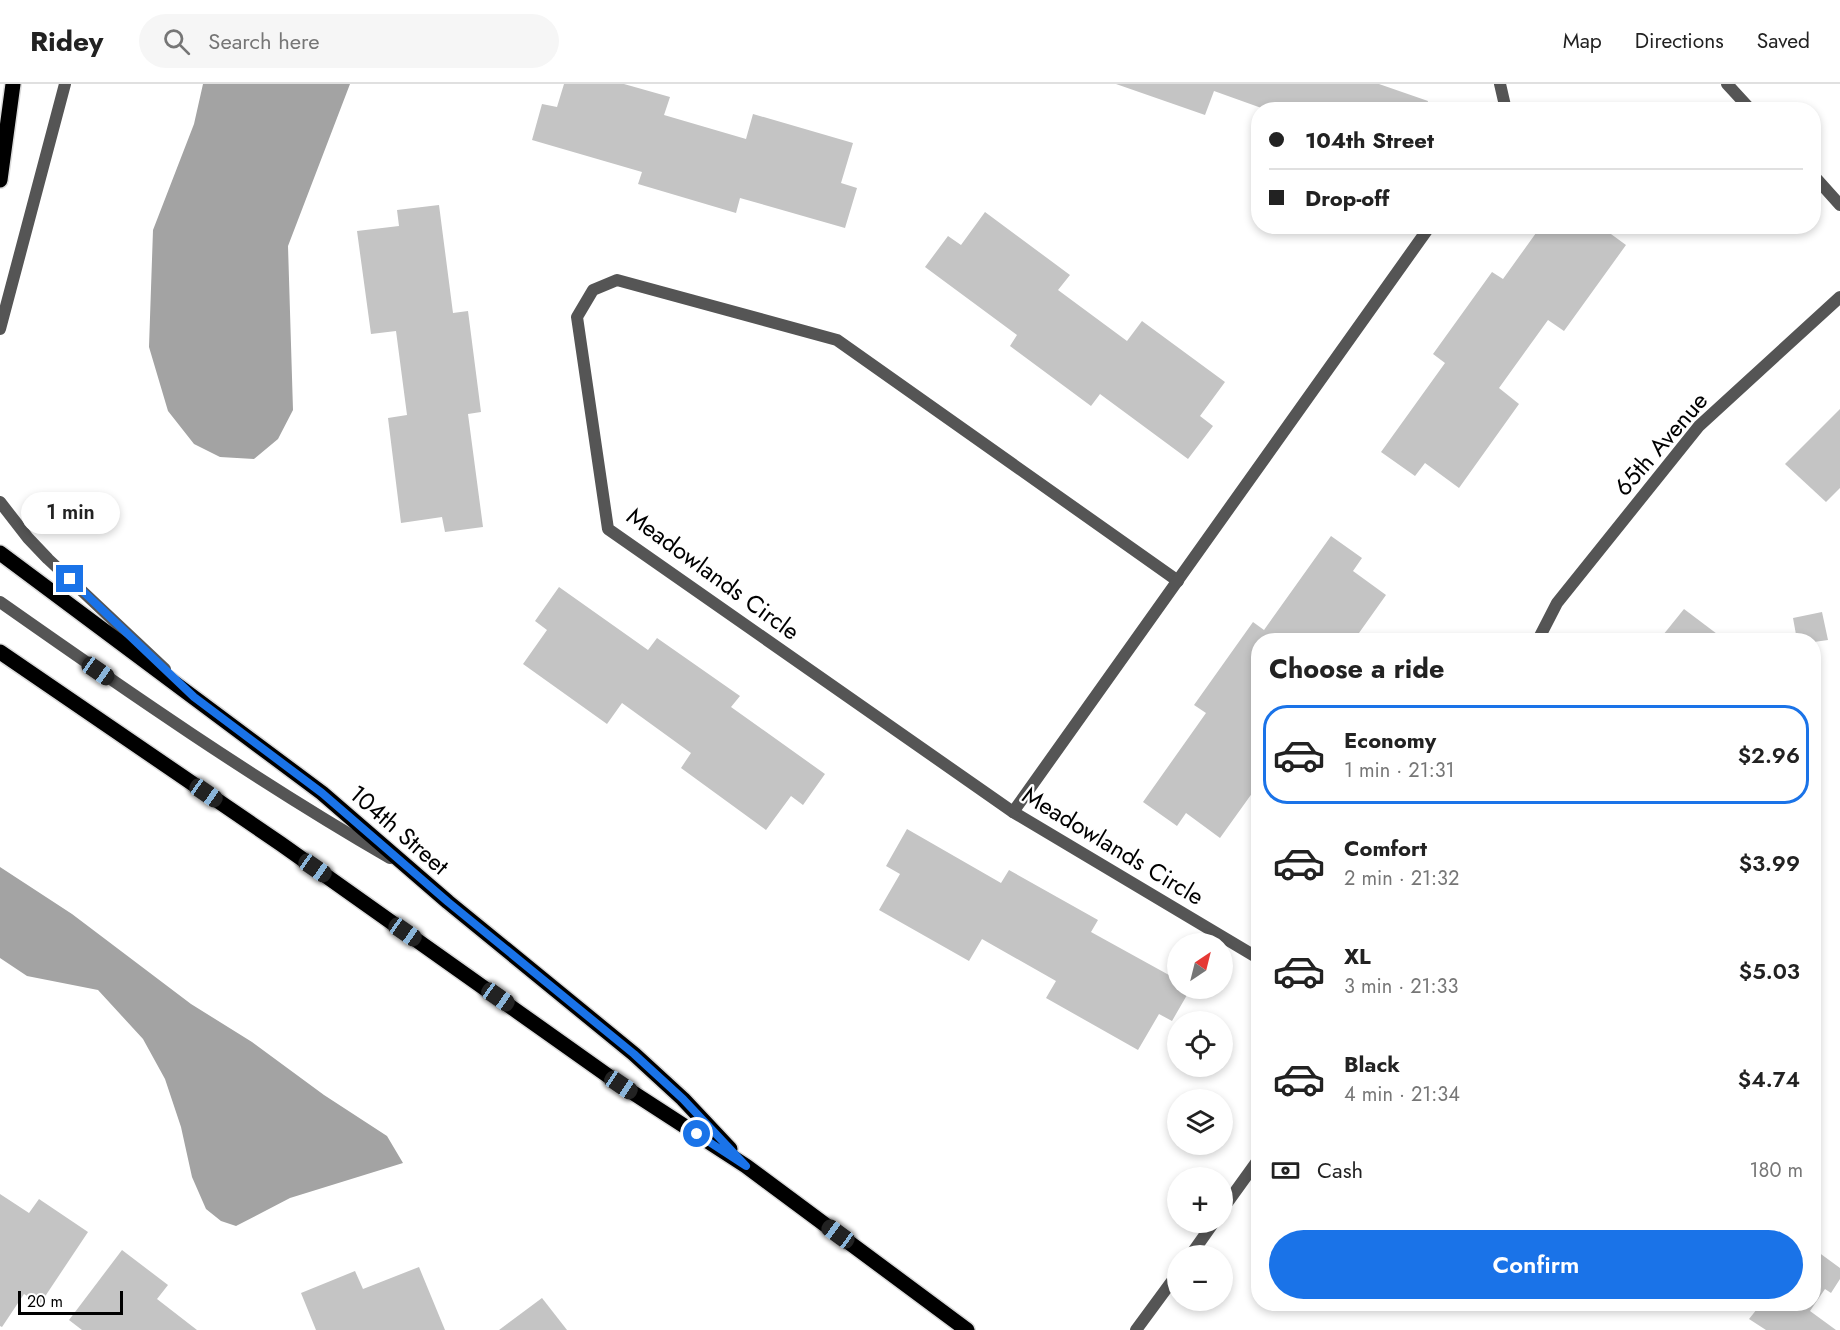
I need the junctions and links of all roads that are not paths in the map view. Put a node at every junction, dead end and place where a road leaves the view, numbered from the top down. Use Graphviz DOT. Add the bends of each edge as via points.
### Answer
graph roads {
  1 [pos="13,84"];
  2 [pos="65,84"];
  3 [pos="1500,84"];
  4 [pos="1727,84"];
  5 [pos="1504,102"];
  6 [pos="1744,102"];
  7 [pos="0,180"];
  8 [pos="1821,184"];
  9 [pos="1840,205"];
  10 [pos="1424,234"];
  11 [pos="1840,297"];
  12 [pos="0,329"];
  13 [pos="0,502"];
  14 [pos="0,553"];
  15 [pos="1178,581"];
  16 [pos="0,602"];
  17 [pos="1542,633"];
  18 [pos="0,652"];
  19 [pos="194,697"];
  20 [pos="1013,812"];
  21 [pos="414,872"];
  22 [pos="1251,954"];
  23 [pos="746,1166"];
  24 [pos="1251,1170"];
  25 [pos="1233,1195"];
  26 [pos="1167,1288"];
  27 [pos="967,1330"];
  28 [pos="1136,1330"];
  1 -- 7 [label="main road"];
  2 -- 12 [label="street"];
  3 -- 5 [label="street"];
  4 -- 6 [label="street"];
  8 -- 9 [label="street"];
  10 -- 15 [label="street"];
  11 -- 17 [label="street, 65th Avenue" via="1699,426 1557,603"];
  13 -- 19 [label="street" via="28,538"];
  14 -- 19 [label="main road, 104th Street"];
  15 -- 20 [label="street"];
  15 -- 20 [label="street, Meadowlands Circle" via="837,340 617,279 593,290 577,316 608,528"];
  16 -- 21 [label="street" via="209,747"];
  18 -- 23 [label="main road, 104th Street" via="621,1085"];
  19 -- 21 [label="main road, 104th Street" via="301,776"];
  20 -- 22 [label="street, Meadowlands Circle"];
  21 -- 23 [label="main road, 104th Street" via="642,1061"];
  23 -- 27 [label="main road, 104th Street"];
  24 -- 25 [label="street"];
  26 -- 28 [label="street"];
}
